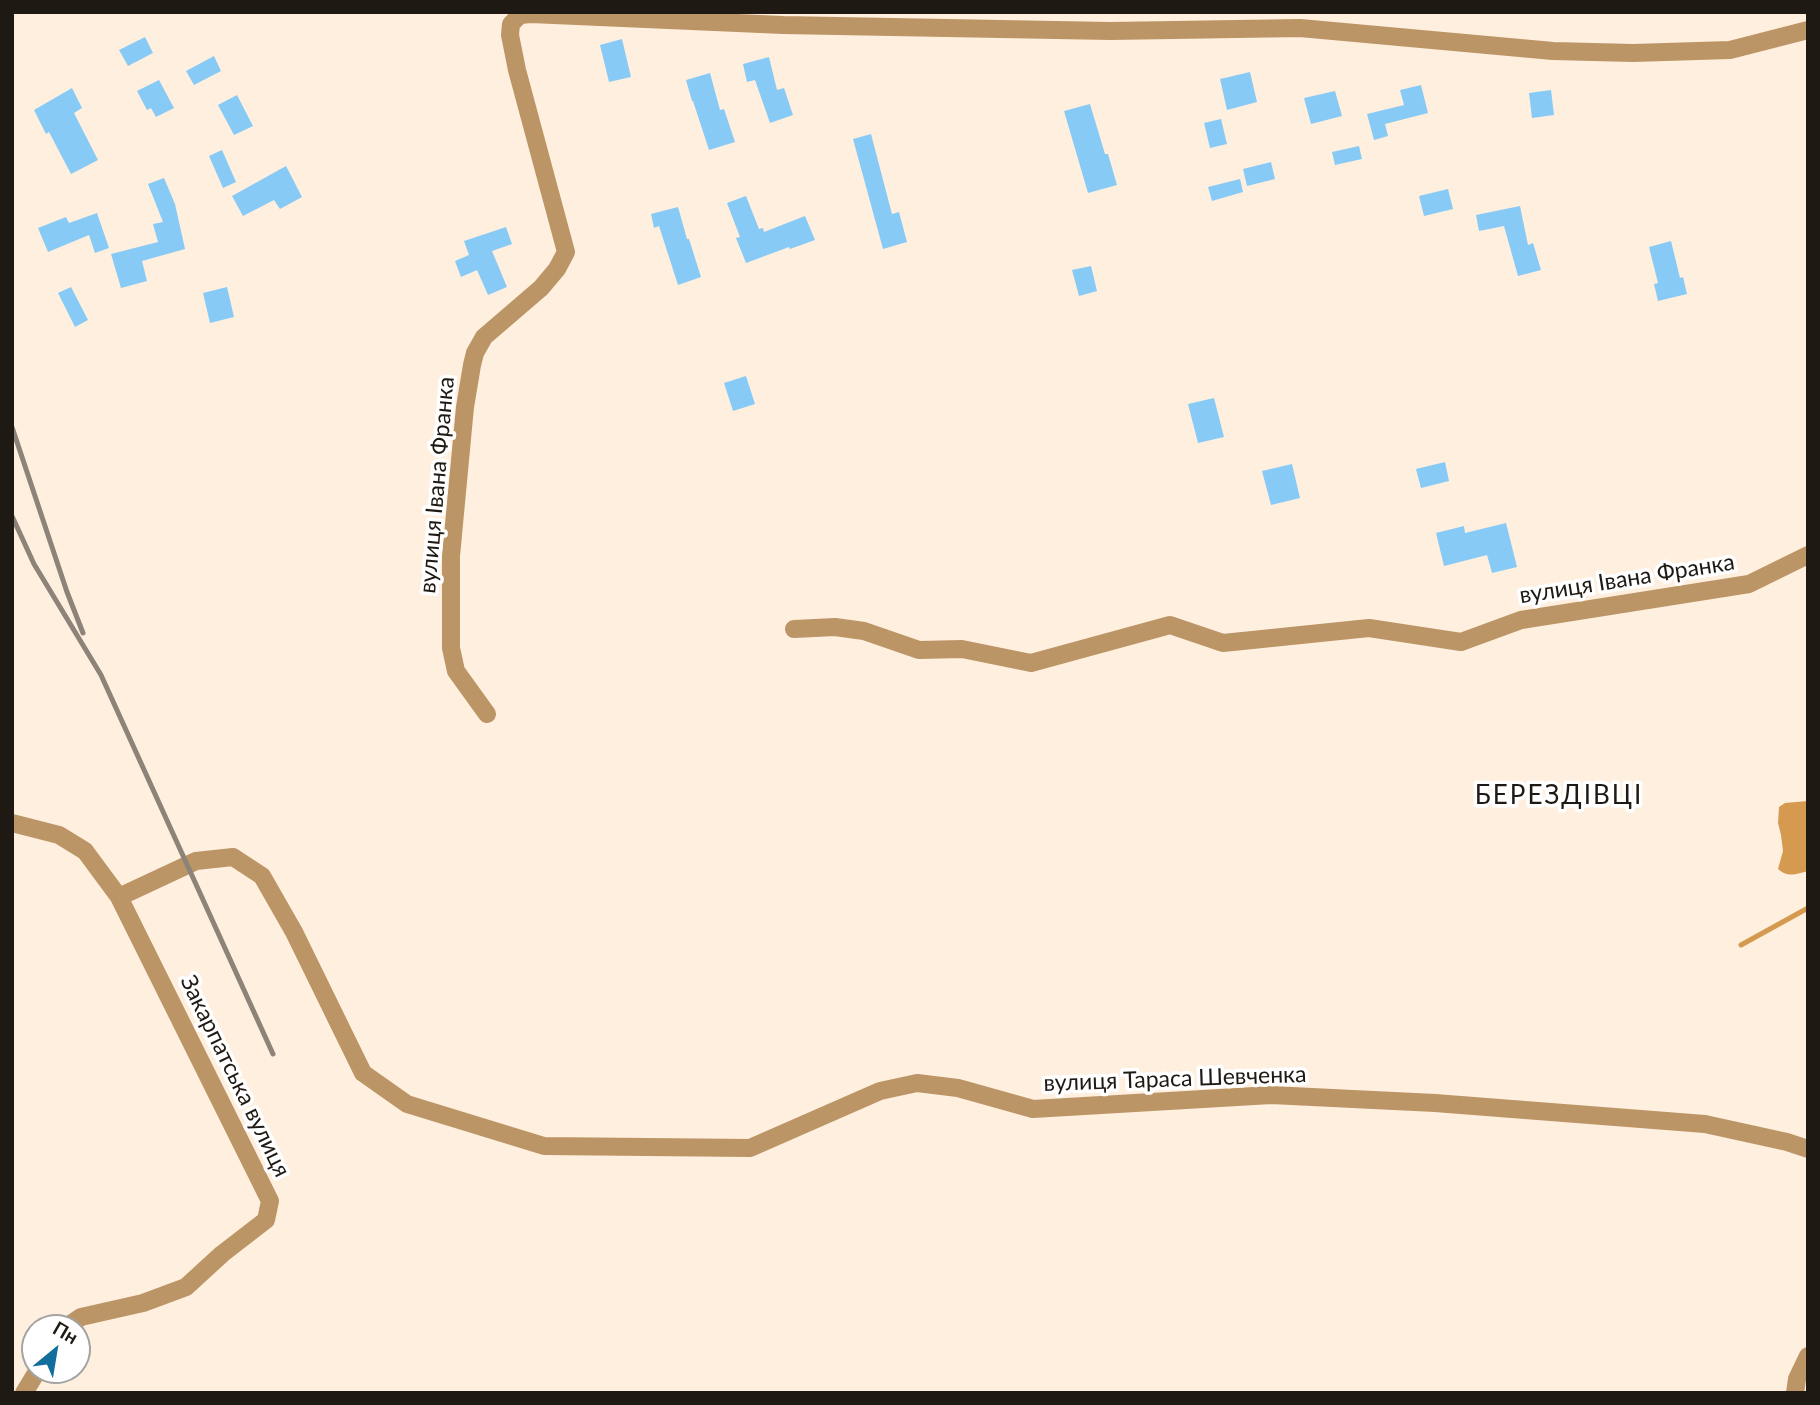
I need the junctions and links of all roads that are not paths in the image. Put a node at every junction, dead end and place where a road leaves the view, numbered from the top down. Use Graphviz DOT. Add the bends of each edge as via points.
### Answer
graph roads {
  1 [pos="781,19"];
  2 [pos="1808,30"];
  3 [pos="1808,555"];
  4 [pos="794,629"];
  5 [pos="487,714"];
  6 [pos="12,823"];
  7 [pos="119,897"];
  8 [pos="1808,1149"];
  9 [pos="91,1315"];
  10 [pos="1808,1356"];
  11 [pos="1795,1393"];
  1 -- 2 [label="street, вулиця Івана Франка" via="1110,31 1300,28 1633,54 1730,50"];
  1 -- 5 [label="street, вулиця Івана Франка" via="531,14 520,15 511,24 517,70 566,252 541,288 484,337 475,353 464,407 451,556 451,648 456,671"];
  3 -- 4 [label="street, вулиця Івана Франка" via="1749,584 1521,620 1461,642 1369,628 1223,643 1170,625 1031,663 962,649 919,650 855,629"];
  6 -- 7 [label="street, Закарпатська вулиця" via="59,835 85,851"];
  7 -- 8 [label="street, вулиця Тараса Шевченка" via="196,861 233,856 262,876 363,1073 407,1104 544,1146 750,1148 880,1091 917,1083 958,1088 1033,1109 1270,1095 1435,1103 1705,1124"];
  7 -- 9 [label="street, Закарпатська вулиця" via="270,1201 266,1220 186,1287 143,1304"];
  10 -- 11 [label="street"];
}
